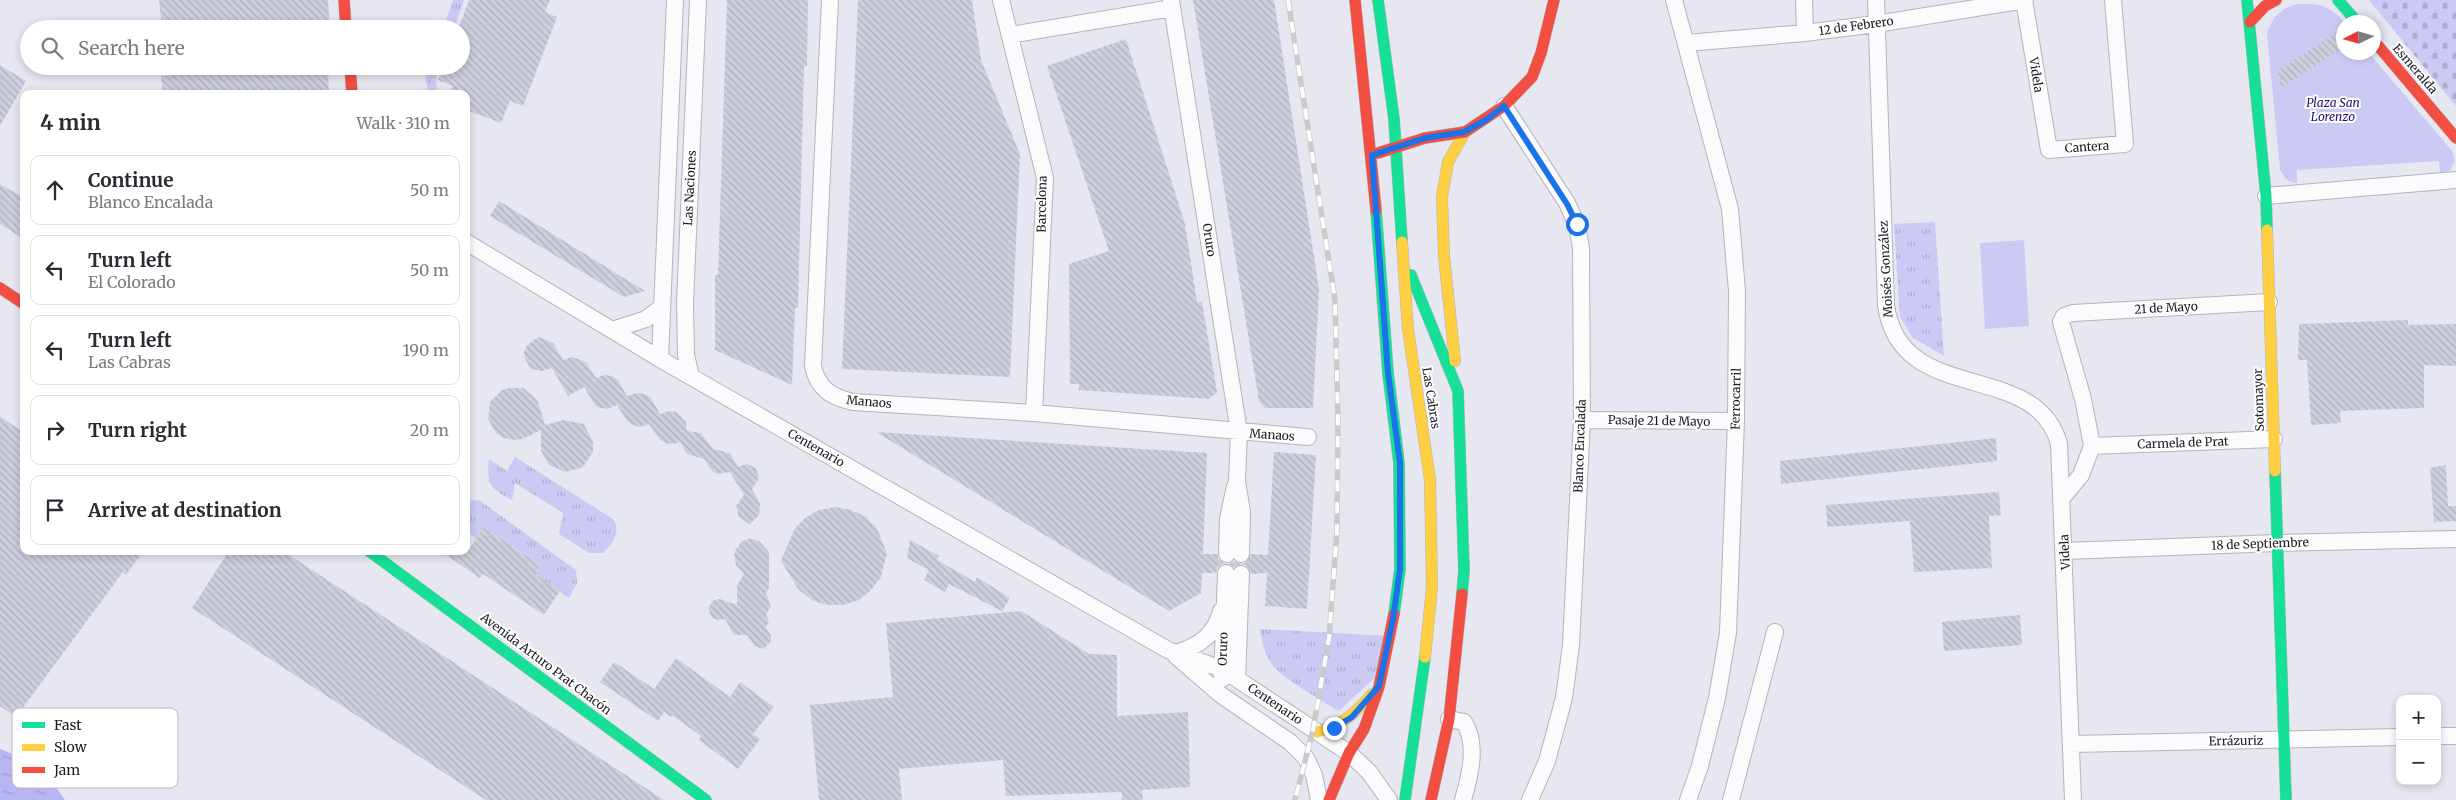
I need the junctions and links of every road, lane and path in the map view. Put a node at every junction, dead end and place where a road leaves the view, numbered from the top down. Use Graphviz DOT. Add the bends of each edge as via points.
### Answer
graph roads {
  1 [pos="344,0"];
  2 [pos="675,0"];
  3 [pos="698,0"];
  4 [pos="830,0"];
  5 [pos="1001,0"];
  6 [pos="1355,0"];
  7 [pos="1378,0"];
  8 [pos="1554,0"];
  9 [pos="1674,0"];
  10 [pos="1804,0"];
  11 [pos="1876,0"];
  12 [pos="2024,0"];
  13 [pos="2113,0"];
  14 [pos="2247,0"];
  15 [pos="2276,0"];
  16 [pos="2338,0"];
  17 [pos="1172,4"];
  18 [pos="2351,15"];
  19 [pos="345,20"];
  20 [pos="2250,22"];
  21 [pos="1876,24"];
  22 [pos="1806,32"];
  23 [pos="1010,35"];
  24 [pos="1686,43"];
  25 [pos="2381,49"];
  26 [pos="351,75"];
  27 [pos="352,90"];
  28 [pos="1504,106"];
  29 [pos="1464,132"];
  30 [pos="2456,138"];
  31 [pos="1396,146"];
  32 [pos="2048,150"];
  33 [pos="1372,155"];
  34 [pos="2456,180"];
  35 [pos="2266,196"];
  36 [pos="470,244"];
  37 [pos="1404,256"];
  38 [pos="0,288"];
  39 [pos="20,301"];
  40 [pos="2269,302"];
  41 [pos="662,308"];
  42 [pos="612,330"];
  43 [pos="660,359"];
  44 [pos="691,376"];
  45 [pos="1458,391"];
  46 [pos="1034,413"];
  47 [pos="1582,420"];
  48 [pos="1736,421"];
  49 [pos="1239,432"];
  50 [pos="1308,437"];
  51 [pos="2274,439"];
  52 [pos="2092,446"];
  53 [pos="2062,498"];
  54 [pos="2456,539"];
  55 [pos="2277,543"];
  56 [pos="2065,551"];
  57 [pos="1234,554"];
  58 [pos="375,555"];
  59 [pos="396,555"];
  60 [pos="397,571"];
  61 [pos="1225,597"];
  62 [pos="1775,632"];
  63 [pos="1173,652"];
  64 [pos="1222,669"];
  65 [pos="1237,679"];
  66 [pos="1379,686"];
  67 [pos="1222,696"];
  68 [pos="1449,719"];
  69 [pos="1316,732"];
  70 [pos="2441,736"];
  71 [pos="2456,736"];
  72 [pos="2396,737"];
  73 [pos="2284,740"];
  74 [pos="2071,744"];
  75 [pos="1349,753"];
  76 [pos="706,800"];
  77 [pos="1319,800"];
  78 [pos="1329,800"];
  79 [pos="1389,800"];
  80 [pos="1405,800"];
  81 [pos="1431,800"];
  82 [pos="1463,800"];
  83 [pos="1530,800"];
  84 [pos="1688,800"];
  85 [pos="1731,800"];
  86 [pos="2073,800"];
  87 [pos="2286,800"];
  1 -- 19 [label="main road"];
  2 -- 41 [label="street, Las Naciones"];
  3 -- 44 [label="street, Las Naciones" via="685,302 686,355"];
  4 -- 46 [label="street, Manaos" via="813,366 816,379 822,389 838,399 853,402"];
  5 -- 23 [label="street, Barcelona"];
  6 -- 33 [label="main road"];
  7 -- 31 [label="main road, Las Cabras"];
  8 -- 28 [label="main road" via="1542,53 1532,77"];
  9 -- 24 [label="street, Ferrocarril"];
  10 -- 22 [label="street"];
  11 -- 21 [label="street, Moisés González"];
  12 -- 21 [label="street, 12 de Febrero"];
  12 -- 32 [label="street, Videla"];
  13 -- 32 [label="street, Cantera" via="2125,144"];
  14 -- 20 [label="main road, Sotomayor"];
  15 -- 20 [label="main road" via="2265,6"];
  16 -- 18 [label="main road"];
  17 -- 23 [label="street"];
  17 -- 49 [label="street, Oruro"];
  20 -- 35 [label="main road, Sotomayor"];
  21 -- 22 [label="street, 12 de Febrero"];
  21 -- 53 [label="street, Moisés González" via="1886,305 1893,332 1900,344 1919,361 2020,398 2038,408 2052,425 2059,444"];
  22 -- 24 [label="street, 12 de Febrero"];
  23 -- 46 [label="street, Barcelona" via="1045,178"];
  24 -- 48 [label="street, Ferrocarril" via="1730,209 1737,290"];
  25 -- 30 [label="main road, Esmeralda"];
  26 -- 27 [label="main road"];
  28 -- 29 [label="main road"];
  28 -- 47 [label="street, Blanco Encalada" via="1577,224 1581,248"];
  29 -- 31 [label="main road"];
  29 -- 45 [label="main road" via="1448,162 1442,197 1444,256"];
  31 -- 33 [label="main road"];
  31 -- 37 [label="main road, Las Cabras"];
  33 -- 66 [label="main road" via="1388,373 1400,463 1400,569"];
  34 -- 35 [label="street"];
  35 -- 40 [label="main road, Sotomayor"];
  36 -- 42 [label="street, Centenario"];
  37 -- 45 [label="main road"];
  37 -- 80 [label="main road, Las Cabras" via="1408,330 1430,480 1432,535 1427,642"];
  38 -- 39 [label="main road"];
  40 -- 51 [label="main road, Sotomayor"];
  40 -- 52 [label="street, 21 de Mayo" via="2064,316 2062,322"];
  41 -- 42 [label="street" via="646,319"];
  41 -- 43 [label="street, Las Naciones"];
  42 -- 43 [label="street, Centenario"];
  43 -- 44 [label="street, Centenario"];
  44 -- 63 [label="street, Centenario"];
  45 -- 68 [label="main road" via="1464,571"];
  46 -- 49 [label="street, Manaos"];
  47 -- 48 [label="street, Pasaje 21 de Mayo"];
  47 -- 83 [label="street, Blanco Encalada" via="1571,645 1564,698 1547,761"];
  48 -- 84 [label="street, Ferrocarril" via="1728,633 1717,698"];
  49 -- 50 [label="street, Manaos"];
  49 -- 57 [label="street, Oruro" via="1237,481 1242,512"];
  51 -- 52 [label="street, Carmela de Prat"];
  51 -- 55 [label="main road, Sotomayor"];
  52 -- 53 [label="street" via="2081,474"];
  53 -- 56 [label="street, Videla"];
  54 -- 55 [label="street, 18 de Septiembre"];
  55 -- 56 [label="street, 18 de Septiembre"];
  55 -- 73 [label="main road, Sotomayor"];
  56 -- 74 [label="street, Videla"];
  58 -- 60 [label="main road, Avenida Arturo Prat Chacón"];
  59 -- 60 [label="main road"];
  60 -- 76 [label="main road, Avenida Arturo Prat Chacón"];
  61 -- 63 [label="street" via="1218,625 1205,640"];
  61 -- 64 [label="street, Oruro"];
  61 -- 65 [label="street, Oruro" via="1234,574"];
  62 -- 85 [label="street"];
  63 -- 64 [label="street, Centenario"];
  63 -- 67 [label="street, Centenario"];
  64 -- 65 [label="street, Centenario"];
  64 -- 67 [label="street, Oruro"];
  65 -- 69 [label="street, Centenario"];
  66 -- 69 [label="main road" via="1352,717 1334,728"];
  66 -- 75 [label="main road" via="1364,729"];
  67 -- 77 [label="street, Centenario" via="1290,742 1306,758 1314,775"];
  68 -- 81 [label="main road"];
  68 -- 82 [label="street" via="1464,722 1470,731 1471,766"];
  69 -- 75 [label="street, Centenario"];
  70 -- 71 [label="street"];
  72 -- 73 [label="street, Errázuriz"];
  73 -- 74 [label="street, Errázuriz"];
  73 -- 87 [label="main road, Sotomayor"];
  74 -- 86 [label="street, Videla"];
  75 -- 78 [label="main road"];
  75 -- 79 [label="street, Centenario" via="1369,772"];
}
